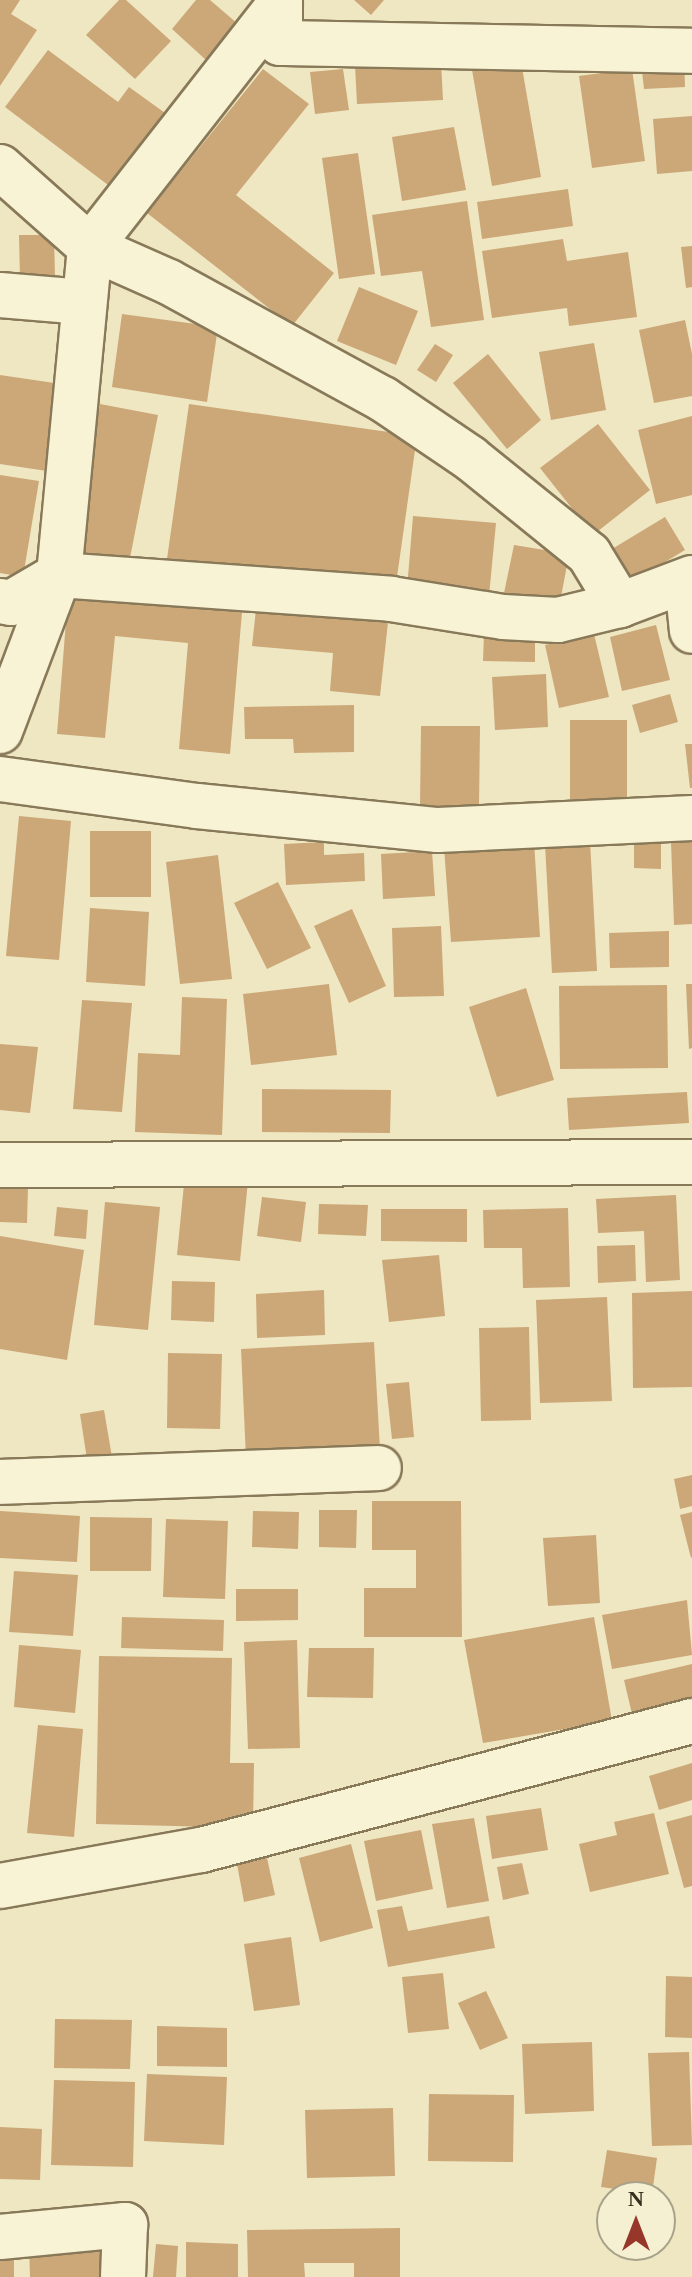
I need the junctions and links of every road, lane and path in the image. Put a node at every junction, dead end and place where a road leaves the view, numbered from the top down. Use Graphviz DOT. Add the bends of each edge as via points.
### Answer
graph roads {
  1 [pos="280,2"];
  2 [pos="692,51"];
  3 [pos="0,167"];
  4 [pos="90,247"];
  5 [pos="0,295"];
  6 [pos="84,302"];
  7 [pos="59,575"];
  8 [pos="689,580"];
  9 [pos="0,601"];
  10 [pos="620,605"];
  11 [pos="692,631"];
  12 [pos="0,731"];
  13 [pos="0,779"];
  14 [pos="692,818"];
  15 [pos="692,1162"];
  16 [pos="0,1165"];
  17 [pos="379,1468"];
  18 [pos="0,1482"];
  19 [pos="692,1721"];
  20 [pos="0,1886"];
  21 [pos="0,2237"];
  22 [pos="123,2277"];
  1 -- 2 [label="street" via="280,43"];
  1 -- 4 [label="street"];
  3 -- 4 [label="street"];
  4 -- 6 [label="street"];
  4 -- 10 [label="street" via="169,282 383,399 457,449 589,554"];
  5 -- 6 [label="street"];
  6 -- 7 [label="street"];
  7 -- 9 [label="street" via="11,603"];
  7 -- 10 [label="street" via="391,599 558,620"];
  7 -- 12 [label="street"];
  8 -- 10 [label="street"];
  8 -- 11 [label="street"];
  13 -- 14 [label="street" via="197,806 438,830"];
  15 -- 16 [label="street"];
  17 -- 18 [label="street"];
  19 -- 20 [label="street" via="201,1850"];
  21 -- 22 [label="street" via="125,2225"];
}
